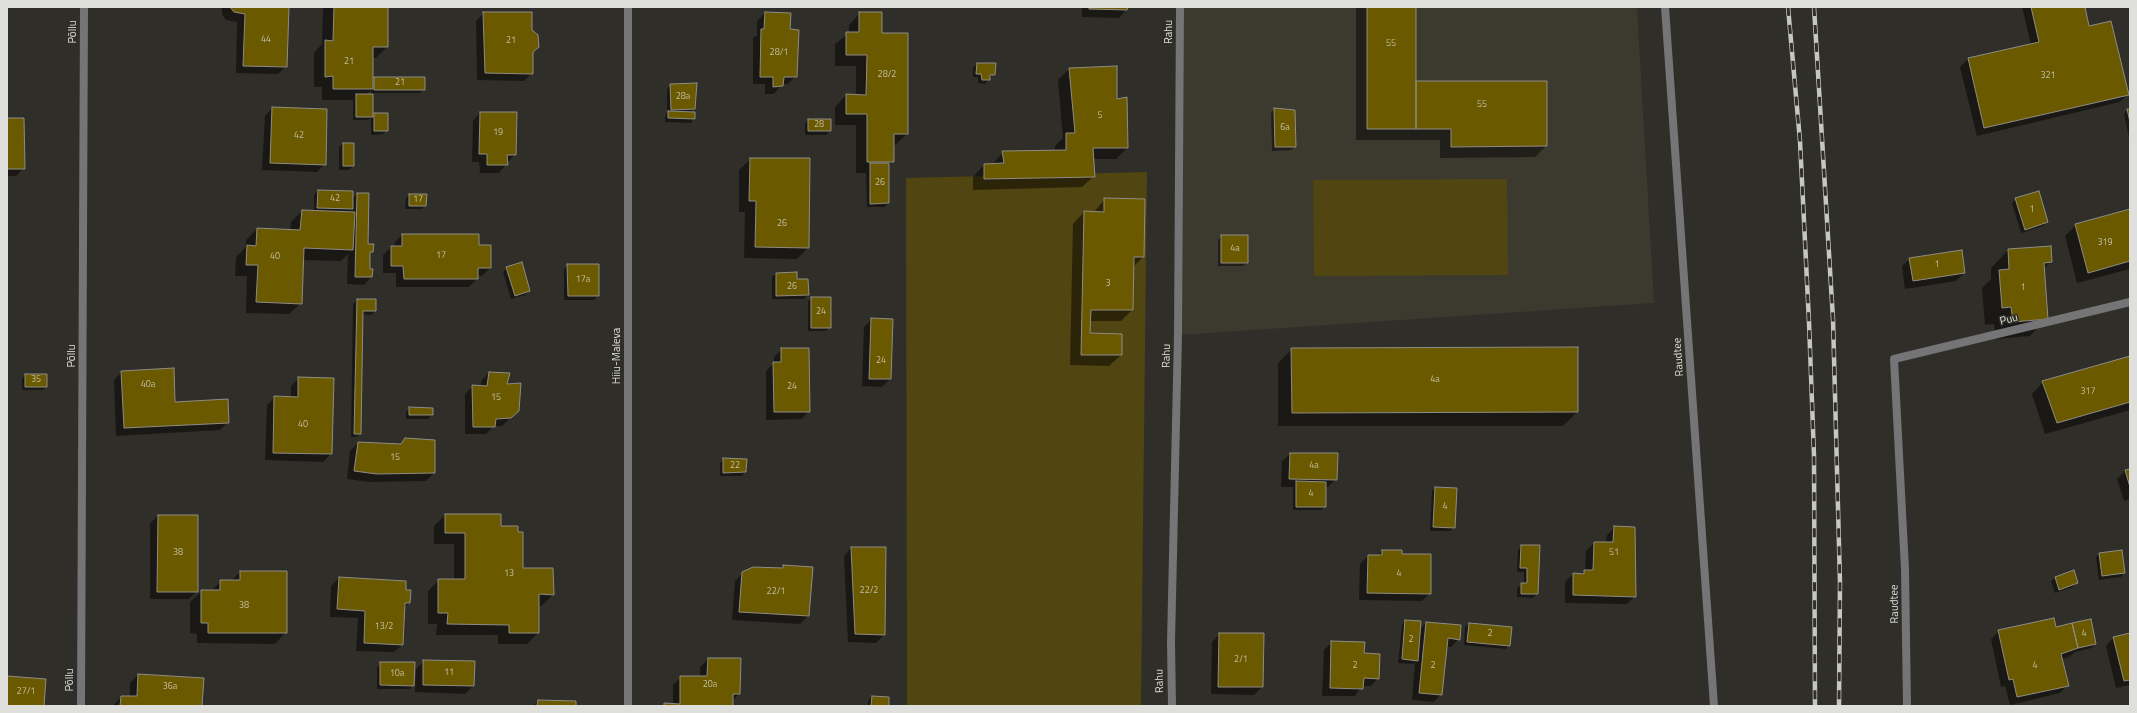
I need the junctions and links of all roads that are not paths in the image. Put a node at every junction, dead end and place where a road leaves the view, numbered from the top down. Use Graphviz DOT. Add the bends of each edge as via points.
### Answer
graph roads {
  1 [pos="84,7"];
  2 [pos="628,7"];
  3 [pos="1180,7"];
  4 [pos="1665,7"];
  5 [pos="2130,302"];
  6 [pos="1894,359"];
  7 [pos="81,706"];
  8 [pos="628,706"];
  9 [pos="1172,706"];
  10 [pos="1714,706"];
  11 [pos="1908,706"];
  1 -- 7 [label="street, Põllu"];
  2 -- 8 [label="street, Hiiu-Maleva"];
  3 -- 9 [label="street, Rahu"];
  4 -- 10 [label="street, Raudtee"];
  5 -- 6 [label="street, Puu"];
  6 -- 11 [label="street, Raudtee" via="1905,569"];
}
